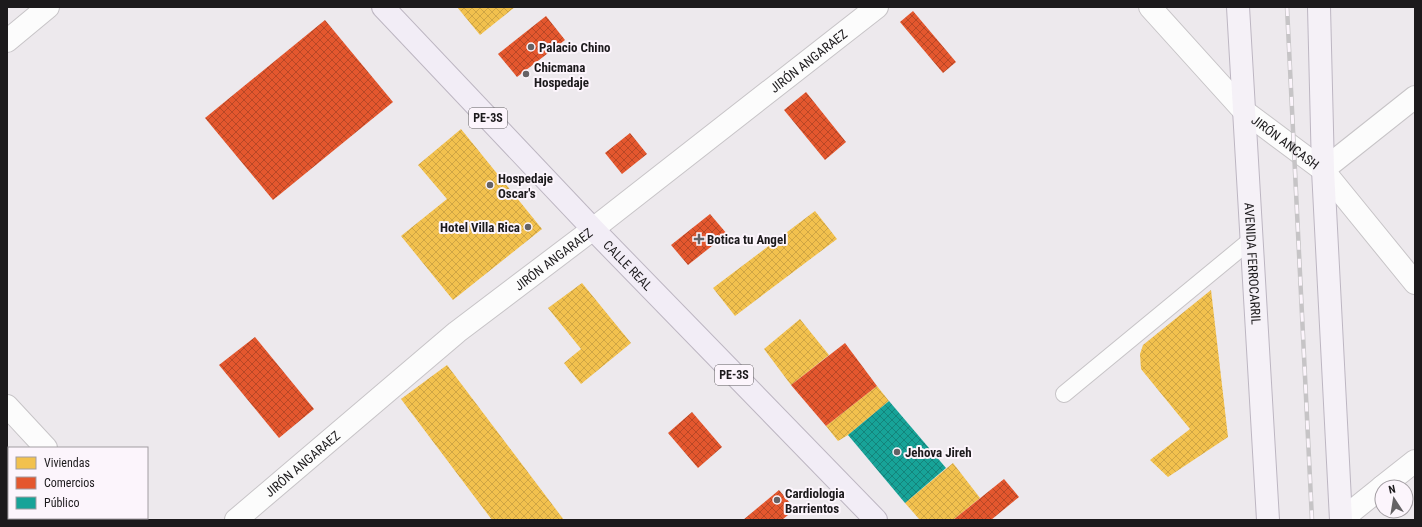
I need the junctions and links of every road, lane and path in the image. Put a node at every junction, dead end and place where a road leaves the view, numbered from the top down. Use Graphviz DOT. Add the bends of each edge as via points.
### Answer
graph roads {
  1 [pos="48,7"];
  2 [pos="383,7"];
  3 [pos="877,7"];
  4 [pos="1150,7"];
  5 [pos="1238,7"];
  6 [pos="1319,7"];
  7 [pos="7,41"];
  8 [pos="1415,97"];
  9 [pos="1244,112"];
  10 [pos="1323,170"];
  11 [pos="593,230"];
  12 [pos="1252,239"];
  13 [pos="1415,283"];
  14 [pos="1064,394"];
  15 [pos="7,406"];
  16 [pos="45,447"];
  17 [pos="1415,461"];
  18 [pos="1392,479"];
  19 [pos="1374,493"];
  20 [pos="236,520"];
  21 [pos="876,520"];
  22 [pos="1268,520"];
  23 [pos="1341,520"];
  1 -- 7 [label="street"];
  2 -- 11 [label="highway, CALLE REAL / PE-3S"];
  3 -- 11 [label="street, JIRÓN ANGARAEZ"];
  4 -- 9 [label="street, JIRÓN ANCASH"];
  5 -- 9 [label="main road, AVENIDA FERROCARRIL"];
  6 -- 10 [label="main road"];
  8 -- 10 [label="street"];
  9 -- 10 [label="street, JIRÓN ANCASH"];
  9 -- 12 [label="main road, AVENIDA FERROCARRIL"];
  10 -- 13 [label="street, JIRÓN ANCASH"];
  10 -- 23 [label="main road"];
  11 -- 20 [label="street, JIRÓN ANGARAEZ" via="457,332"];
  11 -- 21 [label="highway, CALLE REAL / PE-3S"];
  12 -- 14 [label="lane"];
  12 -- 22 [label="main road, AVENIDA FERROCARRIL"];
  15 -- 16 [label="street"];
  17 -- 18 [label="street"];
  19 -- 23 [label="street"];
}
